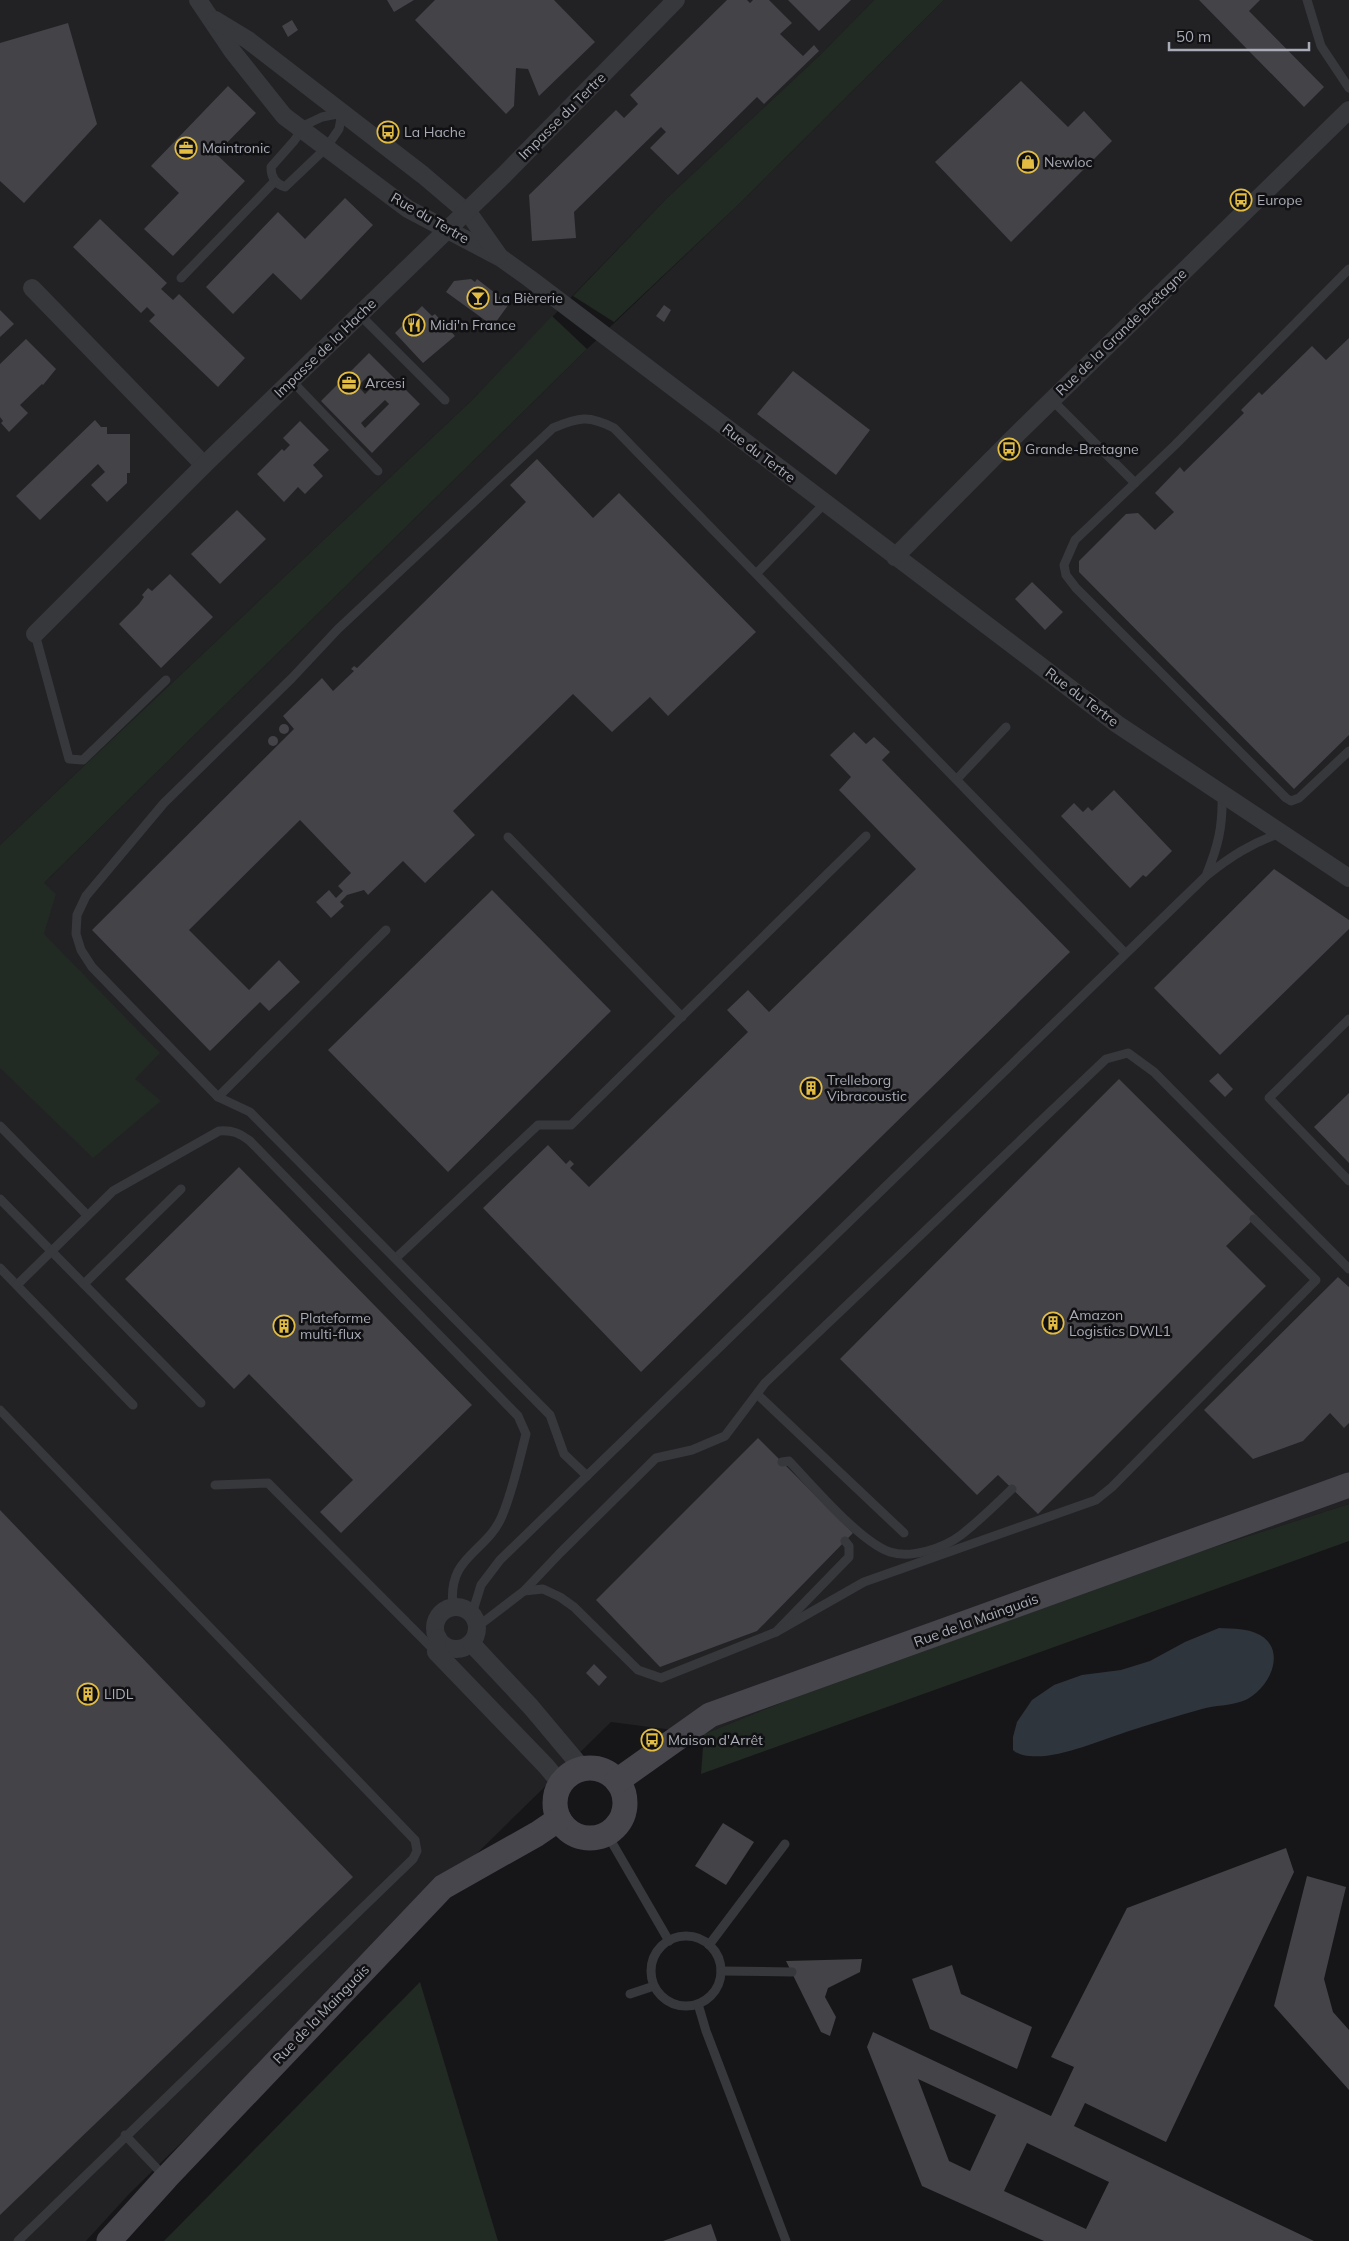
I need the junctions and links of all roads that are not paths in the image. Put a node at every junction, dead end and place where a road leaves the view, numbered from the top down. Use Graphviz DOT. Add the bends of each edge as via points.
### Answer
graph roads {
  1 [pos="198,0"];
  2 [pos="676,0"];
  3 [pos="1307,0"];
  4 [pos="212,19"];
  5 [pos="1349,88"];
  6 [pos="1349,110"];
  7 [pos="342,113"];
  8 [pos="302,130"];
  9 [pos="326,148"];
  10 [pos="275,181"];
  11 [pos="466,212"];
  12 [pos="446,231"];
  13 [pos="501,258"];
  14 [pos="1349,269"];
  15 [pos="181,278"];
  16 [pos="32,288"];
  17 [pos="360,314"];
  18 [pos="292,381"];
  19 [pos="445,400"];
  20 [pos="1052,400"];
  21 [pos="204,465"];
  22 [pos="378,471"];
  23 [pos="1135,483"];
  24 [pos="825,503"];
  25 [pos="895,557"];
  26 [pos="757,573"];
  27 [pos="35,634"];
  28 [pos="166,680"];
  29 [pos="1006,727"];
  30 [pos="1349,751"];
  31 [pos="957,779"];
  32 [pos="1222,794"];
  33 [pos="1281,833"];
  34 [pos="866,836"];
  35 [pos="508,837"];
  36 [pos="1206,876"];
  37 [pos="1349,878"];
  38 [pos="386,930"];
  39 [pos="1125,953"];
  40 [pos="682,1017"];
  41 [pos="1349,1019"];
  42 [pos="218,1097"];
  43 [pos="0,1126"];
  44 [pos="1349,1181"];
  45 [pos="181,1189"];
  46 [pos="0,1199"];
  47 [pos="87,1216"];
  48 [pos="1254,1219"];
  49 [pos="51,1250"];
  50 [pos="396,1258"];
  51 [pos="0,1268"];
  52 [pos="1349,1269"];
  53 [pos="17,1284"];
  54 [pos="84,1284"];
  55 [pos="757,1394"];
  56 [pos="202,1403"];
  57 [pos="133,1405"];
  58 [pos="0,1410"];
  59 [pos="782,1462"];
  60 [pos="587,1476"];
  61 [pos="215,1484"];
  62 [pos="1349,1485"];
  63 [pos="1012,1489"];
  64 [pos="904,1533"];
  65 [pos="845,1541"];
  66 [pos="524,1591"];
  67 [pos="454,1607"];
  68 [pos="475,1620"];
  69 [pos="776,1632"];
  70 [pos="472,1644"];
  71 [pos="437,1645"];
  72 [pos="583,1769"];
  73 [pos="617,1781"];
  74 [pos="560,1784"];
  75 [pos="559,1820"];
  76 [pos="607,1834"];
  77 [pos="784,1844"];
  78 [pos="669,1941"];
  79 [pos="709,1945"];
  80 [pos="721,1971"];
  81 [pos="792,1972"];
  82 [pos="654,1986"];
  83 [pos="630,1994"];
  84 [pos="698,2004"];
  85 [pos="125,2135"];
  86 [pos="166,2178"];
  87 [pos="18,2241"];
  88 [pos="109,2241"];
  89 [pos="786,2241"];
  1 -- 4 [label="street, Rue du Tertre"];
  2 -- 11 [label="street, Impasse du Tertre"];
  3 -- 5 [label="lane" via="1321,46"];
  4 -- 7 [label="street" via="248,40"];
  4 -- 8 [label="street, Rue du Tertre" via="233,52 284,116"];
  6 -- 20 [label="street, Rue de la Grande Bretagne"];
  7 -- 8 [label="lane" via="322,117 305,125"];
  7 -- 9 [label="lane" via="339,129"];
  7 -- 11 [label="street"];
  8 -- 9 [label="street, Rue du Tertre"];
  8 -- 10 [label="lane" via="270,167"];
  9 -- 10 [label="lane" via="285,186"];
  9 -- 12 [label="street, Rue du Tertre" via="408,208"];
  10 -- 15 [label="lane"];
  11 -- 12 [label="street, Impasse du Tertre"];
  11 -- 13 [label="street"];
  12 -- 13 [label="street, Rue du Tertre"];
  12 -- 17 [label="street, Impasse de la Hache"];
  13 -- 24 [label="street, Rue du Tertre"];
  14 -- 23 [label="lane"];
  16 -- 21 [label="street"];
  17 -- 18 [label="street, Impasse de la Hache"];
  17 -- 19 [label="lane"];
  18 -- 21 [label="street, Impasse de la Hache"];
  18 -- 22 [label="lane"];
  20 -- 23 [label="lane"];
  20 -- 25 [label="street, Rue de la Grande Bretagne"];
  21 -- 27 [label="street, Impasse de la Hache"];
  23 -- 30 [label="lane" via="1072,547 1064,565 1066,575 1076,588 1291,801 1299,798"];
  24 -- 25 [label="street, Rue du Tertre"];
  24 -- 26 [label="lane"];
  25 -- 32 [label="street, Rue du Tertre" via="1117,724"];
  26 -- 31 [label="lane"];
  26 -- 42 [label="lane" via="614,428 599,420 576,419 553,428 338,629 164,803 86,896 77,915 76,934 92,967"];
  27 -- 28 [label="lane" via="69,759 83,760"];
  29 -- 31 [label="lane"];
  31 -- 39 [label="lane"];
  32 -- 33 [label="street, Rue du Tertre"];
  32 -- 36 [label="lane" via="1223,822"];
  33 -- 36 [label="lane" via="1258,840 1233,854"];
  33 -- 37 [label="street, Rue du Tertre"];
  34 -- 40 [label="lane"];
  35 -- 40 [label="lane"];
  36 -- 39 [label="lane"];
  38 -- 42 [label="lane"];
  39 -- 60 [label="lane"];
  40 -- 50 [label="lane" via="571,1125 538,1125"];
  41 -- 44 [label="lane" via="1269,1098"];
  42 -- 50 [label="lane" via="250,1112"];
  43 -- 47 [label="lane"];
  45 -- 54 [label="lane"];
  46 -- 49 [label="lane"];
  47 -- 49 [label="lane"];
  47 -- 67 [label="lane" via="113,1191 219,1131 240,1133 518,1416 526,1434 502,1517 468,1556 455,1577 451,1591"];
  48 -- 69 [label="lane" via="1316,1280 1112,1487 1096,1500 864,1582"];
  49 -- 53 [label="lane"];
  49 -- 54 [label="lane"];
  50 -- 60 [label="lane" via="550,1415 564,1454"];
  51 -- 53 [label="lane"];
  52 -- 55 [label="lane" via="1154,1072 1128,1053 1106,1059 772,1376"];
  53 -- 57 [label="lane"];
  54 -- 56 [label="lane"];
  55 -- 64 [label="lane"];
  55 -- 66 [label="lane" via="725,1436 692,1450 656,1458"];
  58 -- 85 [label="lane" via="415,1840 417,1851 413,1859"];
  59 -- 63 [label="lane" via="789,1461 860,1533 891,1553 907,1555 928,1551 960,1536"];
  60 -- 68 [label="lane" via="490,1573 481,1585"];
  61 -- 71 [label="lane" via="268,1483"];
  62 -- 73 [label="street, Rue de la Mainguais" via="710,1715"];
  65 -- 69 [label="lane" via="849,1546 849,1557"];
  66 -- 68 [label="lane"];
  66 -- 69 [label="lane" via="543,1589 560,1597 638,1670 661,1678"];
  67 -- 68 [label="street" via="460,1607"];
  67 -- 71 [label="street" via="437,1618"];
  68 -- 70 [label="street" via="477,1634"];
  70 -- 71 [label="street" via="456,1649"];
  70 -- 72 [label="street"];
  71 -- 74 [label="street"];
  72 -- 73 [label="street" via="599,1769"];
  72 -- 74 [label="street" via="569,1775"];
  73 -- 76 [label="street" via="623,1790 625,1810 622,1820"];
  74 -- 75 [label="street" via="555,1808"];
  75 -- 76 [label="street" via="575,1835 585,1838"];
  75 -- 86 [label="street, Rue de la Mainguais" via="443,1887"];
  76 -- 78 [label="lane"];
  77 -- 79 [label="lane"];
  78 -- 79 [label="lane" via="689,1936"];
  78 -- 82 [label="lane" via="660,1947 652,1960"];
  79 -- 80 [label="lane" via="720,1961"];
  80 -- 81 [label="lane"];
  80 -- 84 [label="lane" via="715,1991"];
  82 -- 83 [label="lane"];
  82 -- 84 [label="lane" via="660,1995 678,2006"];
  84 -- 89 [label="lane"];
  85 -- 86 [label="lane"];
  85 -- 87 [label="lane"];
  86 -- 88 [label="street, Rue de la Mainguais"];
}
